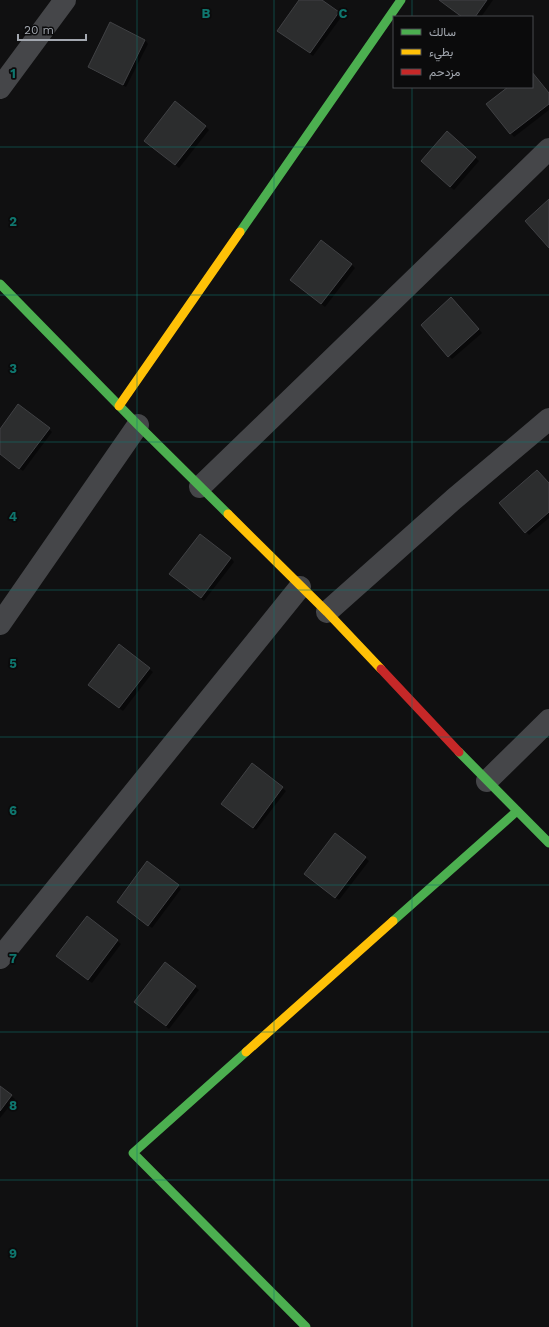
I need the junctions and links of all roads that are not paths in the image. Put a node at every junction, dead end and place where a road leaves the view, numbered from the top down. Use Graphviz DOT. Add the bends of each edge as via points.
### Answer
graph roads {
  1 [pos="65,0"];
  2 [pos="401,0"];
  3 [pos="0,88"];
  4 [pos="549,149"];
  5 [pos="0,284"];
  6 [pos="119,406"];
  7 [pos="549,419"];
  8 [pos="138,426"];
  9 [pos="200,487"];
  10 [pos="300,587"];
  11 [pos="327,612"];
  12 [pos="0,624"];
  13 [pos="549,720"];
  14 [pos="487,781"];
  15 [pos="517,811"];
  16 [pos="549,843"];
  17 [pos="0,958"];
  18 [pos="306,1327"];
  1 -- 3 [label="street"];
  2 -- 6 [label="street"];
  4 -- 9 [label="street"];
  5 -- 6 [label="street"];
  6 -- 8 [label="street"];
  7 -- 11 [label="street"];
  8 -- 9 [label="street"];
  8 -- 12 [label="street"];
  9 -- 10 [label="street"];
  10 -- 11 [label="street"];
  10 -- 17 [label="street"];
  11 -- 14 [label="street"];
  13 -- 14 [label="street"];
  14 -- 15 [label="street"];
  15 -- 16 [label="street"];
  15 -- 18 [label="street" via="133,1153"];
}
